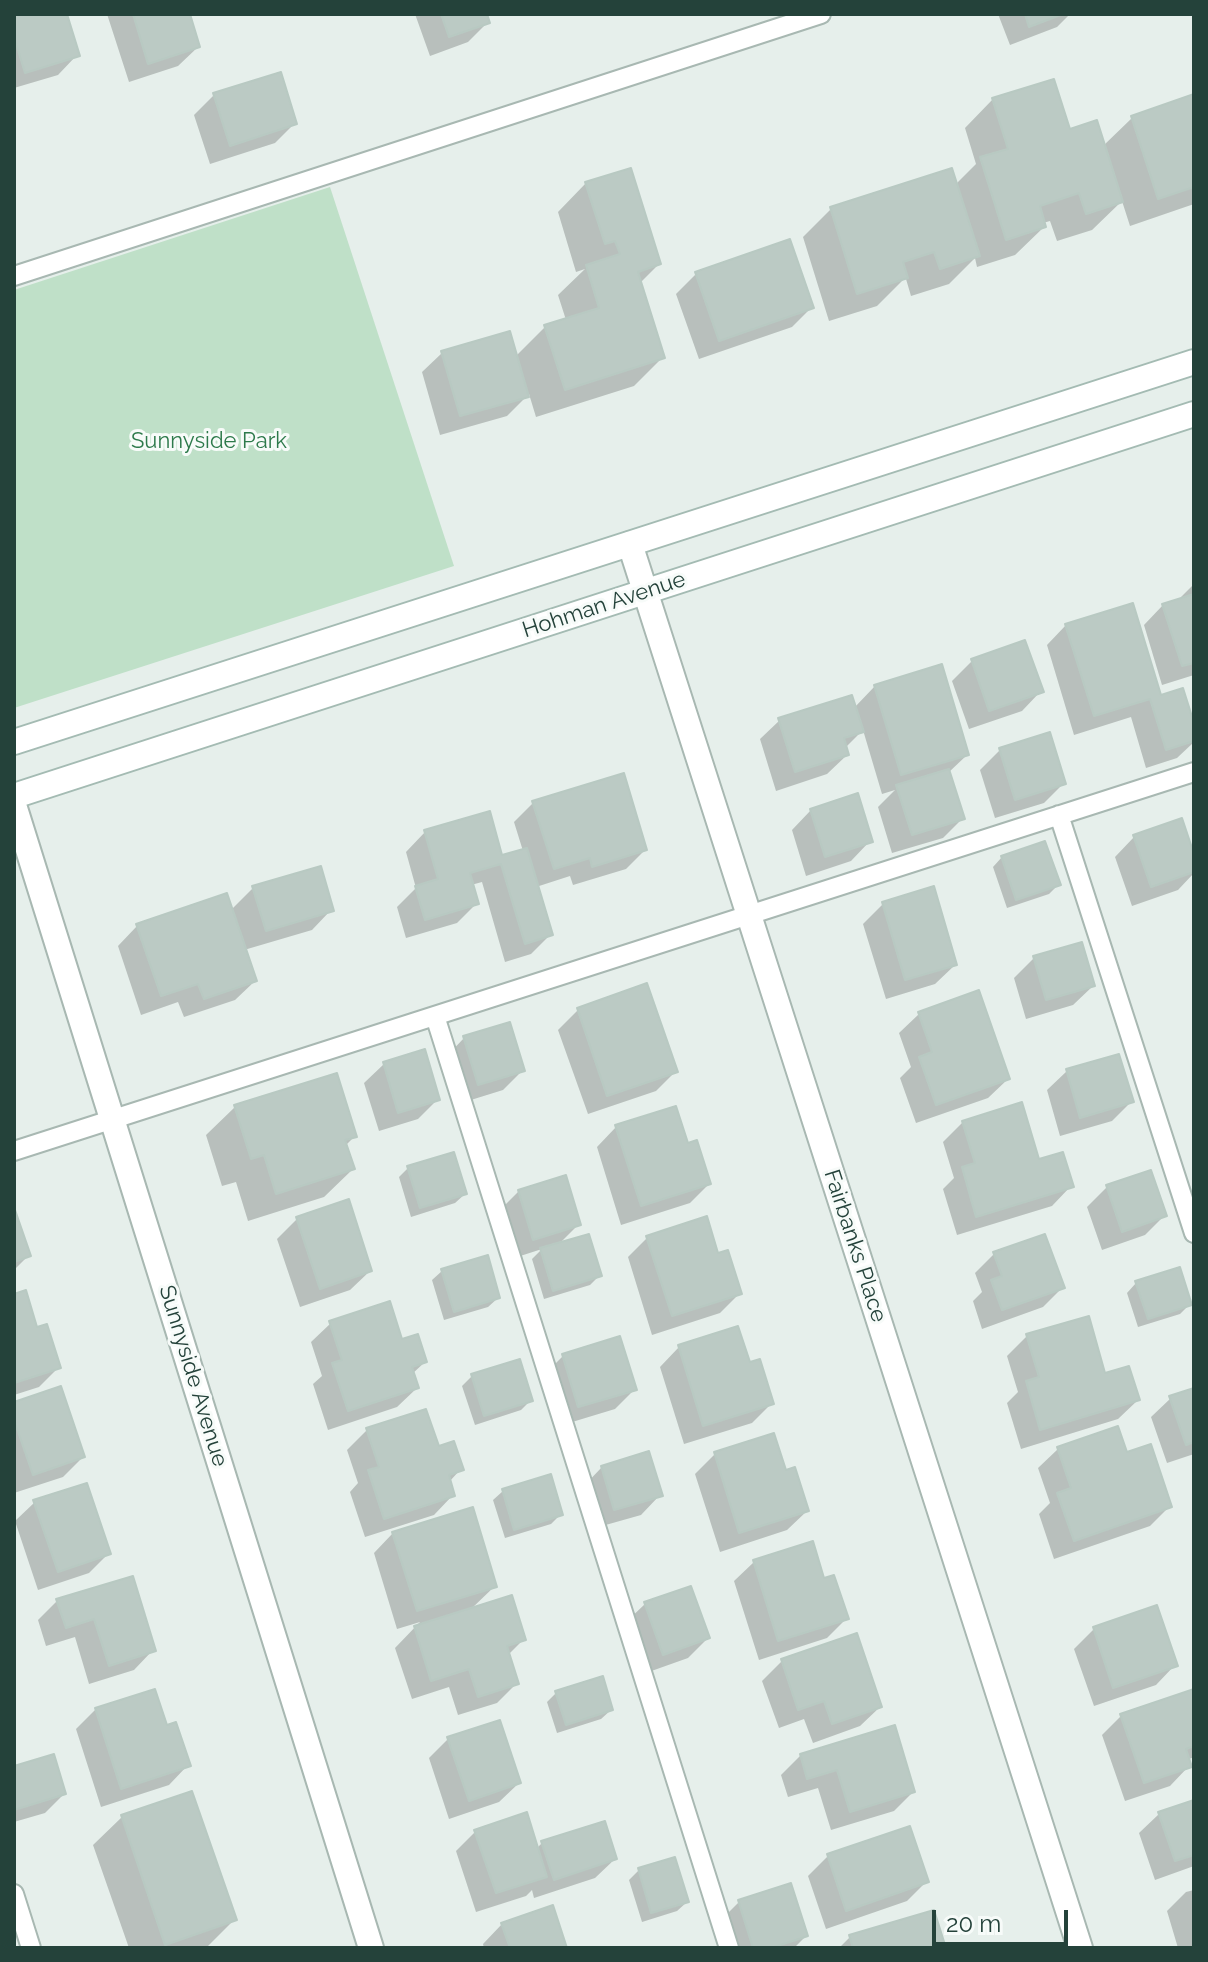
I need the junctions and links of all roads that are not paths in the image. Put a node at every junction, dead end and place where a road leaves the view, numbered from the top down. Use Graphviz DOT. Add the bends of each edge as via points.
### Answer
graph roads {
  1 [pos="821,14"];
  2 [pos="14,276"];
  3 [pos="1194,362"];
  4 [pos="1194,414"];
  5 [pos="630,544"];
  6 [pos="646,591"];
  7 [pos="14,742"];
  8 [pos="1194,772"];
  9 [pos="14,796"];
  10 [pos="14,805"];
  11 [pos="1059,815"];
  12 [pos="749,915"];
  13 [pos="435,1016"];
  14 [pos="113,1120"];
  15 [pos="14,1151"];
  16 [pos="1194,1233"];
  17 [pos="14,1894"];
  18 [pos="31,1948"];
  19 [pos="371,1948"];
  20 [pos="729,1948"];
  21 [pos="1080,1948"];
  1 -- 2 [label="lane"];
  3 -- 5 [label="street"];
  4 -- 6 [label="street, Hohman Avenue"];
  5 -- 6 [label="street, Fairbanks Place"];
  5 -- 7 [label="street"];
  6 -- 9 [label="street, Hohman Avenue"];
  6 -- 12 [label="street, Fairbanks Place"];
  8 -- 11 [label="lane"];
  10 -- 14 [label="street, Sunnyside Avenue"];
  11 -- 12 [label="lane"];
  11 -- 16 [label="lane"];
  12 -- 13 [label="lane"];
  12 -- 21 [label="street, Fairbanks Place"];
  13 -- 14 [label="lane"];
  13 -- 20 [label="lane"];
  14 -- 15 [label="lane"];
  14 -- 19 [label="street, Sunnyside Avenue"];
  17 -- 18 [label="lane"];
}
